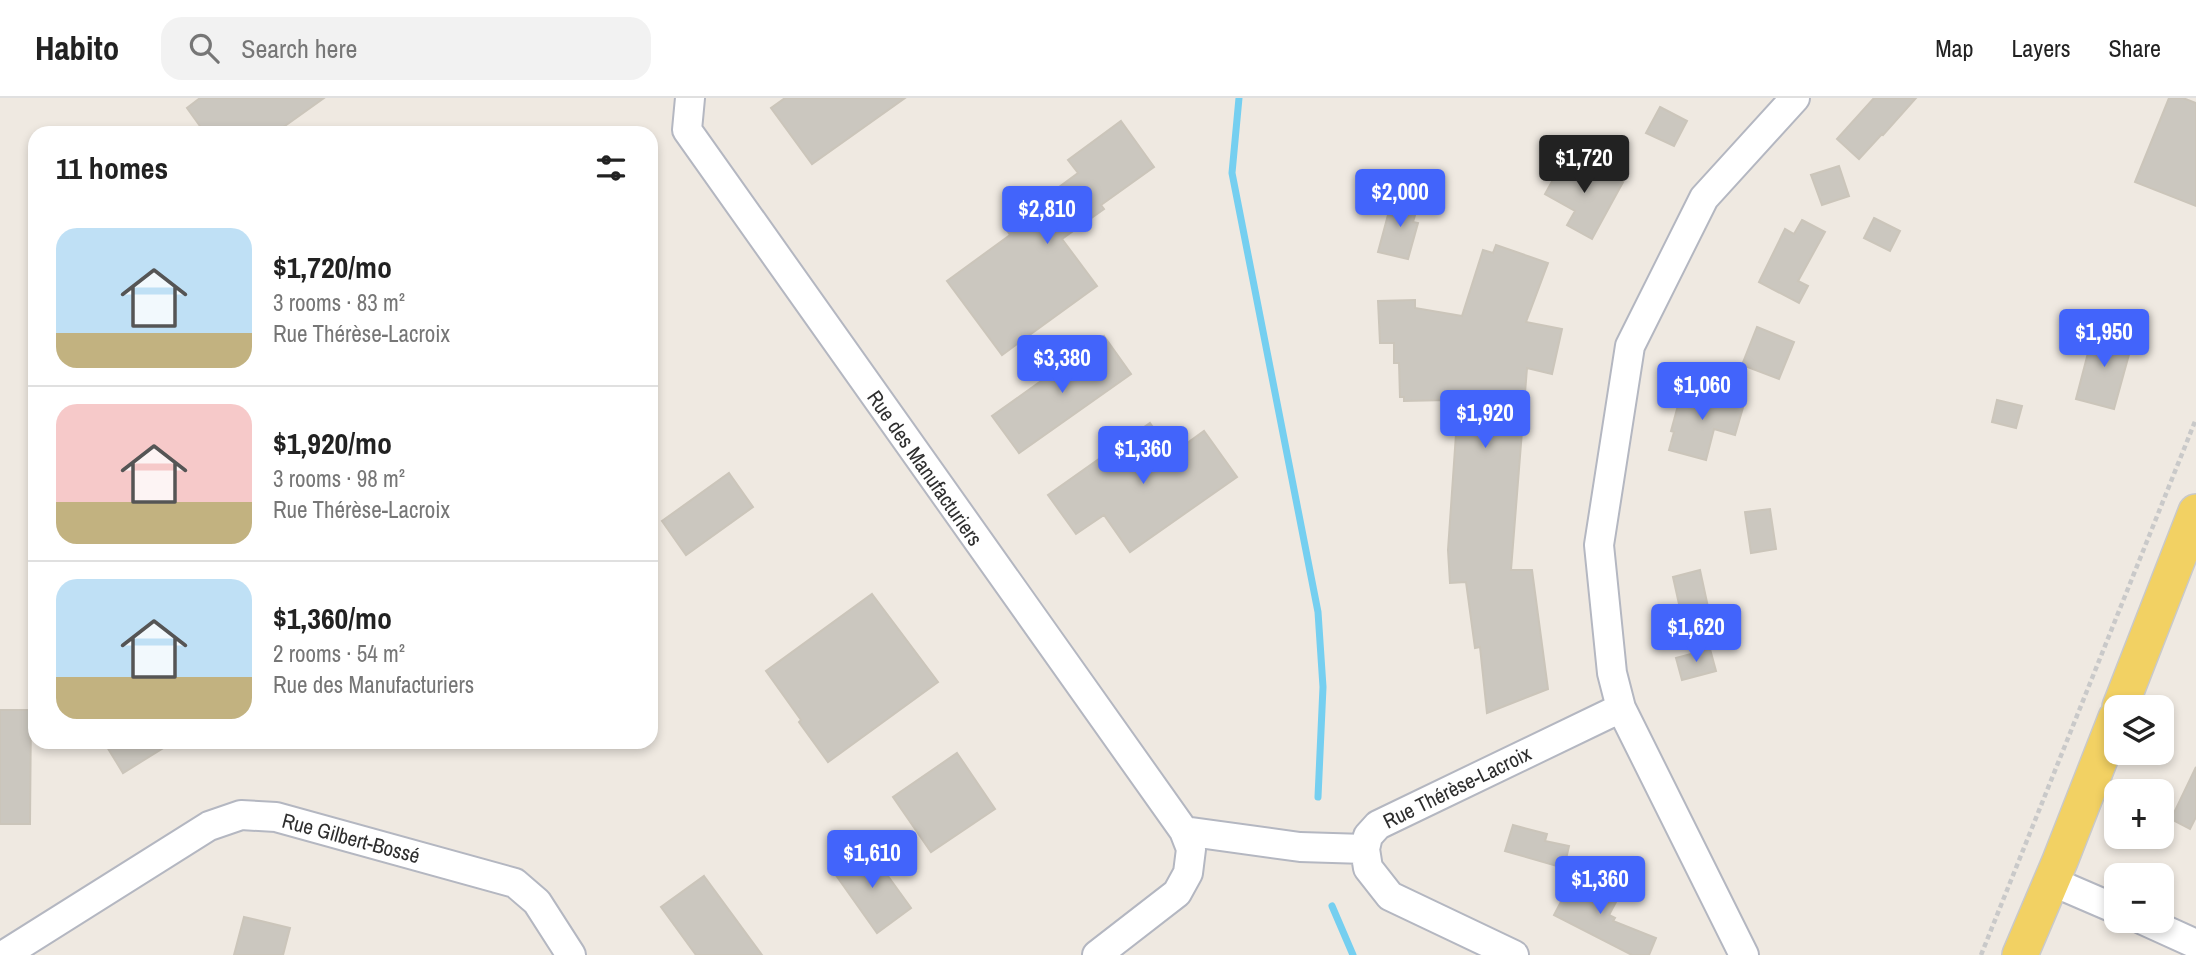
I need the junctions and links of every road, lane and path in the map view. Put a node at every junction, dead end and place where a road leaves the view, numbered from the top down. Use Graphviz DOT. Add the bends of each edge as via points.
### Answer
graph roads {
  1 [pos="690,98"];
  2 [pos="1795,98"];
  3 [pos="2196,419"];
  4 [pos="2196,512"];
  5 [pos="2125,695"];
  6 [pos="1621,708"];
  7 [pos="2104,748"];
  8 [pos="1184,831"];
  9 [pos="1365,849"];
  10 [pos="2051,881"];
  11 [pos="2104,904"];
  12 [pos="2172,933"];
  13 [pos="2196,944"];
  14 [pos="4,955"];
  15 [pos="571,955"];
  16 [pos="1097,955"];
  17 [pos="1514,955"];
  18 [pos="1744,955"];
  19 [pos="1981,955"];
  20 [pos="2020,955"];
  1 -- 8 [label="street, Rue des Manufacturiers" via="687,131"];
  2 -- 6 [label="street" via="1704,198 1630,346 1599,545 1612,673"];
  3 -- 19 [label="path"];
  4 -- 5 [label="main road"];
  6 -- 9 [label="street, Rue Thérèse-Lacroix" via="1378,825 1368,835"];
  6 -- 18 [label="street"];
  7 -- 10 [label="main road"];
  8 -- 9 [label="street" via="1300,847"];
  8 -- 16 [label="street, Rue des Manufacturiers" via="1191,849 1188,873 1177,893"];
  9 -- 17 [label="street, Rue Thérèse-Lacroix" via="1367,868 1390,896"];
  10 -- 11 [label="street"];
  10 -- 20 [label="main road"];
  12 -- 13 [label="street"];
  14 -- 15 [label="street, Rue Gilbert-Bossé" via="209,826 241,815 276,817 516,883 537,902"];
}
